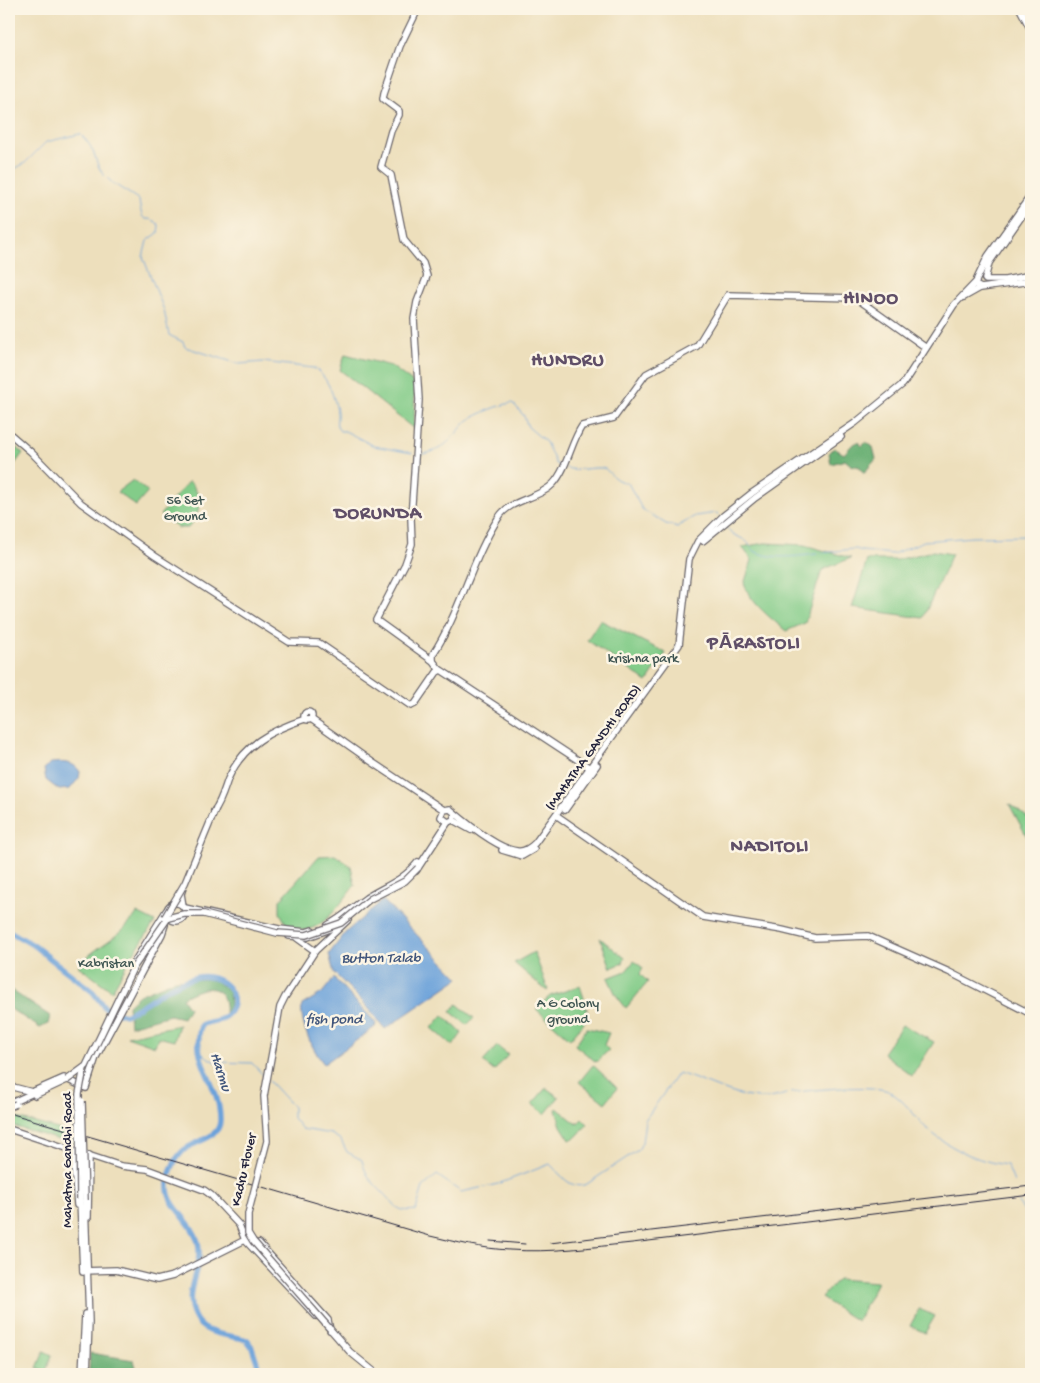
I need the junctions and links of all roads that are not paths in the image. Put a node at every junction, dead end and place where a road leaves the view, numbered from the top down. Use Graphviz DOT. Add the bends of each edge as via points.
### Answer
graph roads {
  1 [pos="418,9"];
  2 [pos="1020,9"];
  3 [pos="1026,9"];
  4 [pos="1031,19"];
  5 [pos="1031,30"];
  6 [pos="1031,195"];
  7 [pos="1031,203"];
  8 [pos="1031,275"];
  9 [pos="976,281"];
  10 [pos="1031,281"];
  11 [pos="984,283"];
  12 [pos="925,347"];
  13 [pos="9,432"];
  14 [pos="734,512"];
  15 [pos="712,529"];
  16 [pos="433,661"];
  17 [pos="440,670"];
  18 [pos="590,768"];
  19 [pos="216,808"];
  20 [pos="444,810"];
  21 [pos="558,816"];
  22 [pos="450,819"];
  23 [pos="417,867"];
  24 [pos="171,903"];
  25 [pos="184,907"];
  26 [pos="185,916"];
  27 [pos="351,916"];
  28 [pos="168,918"];
  29 [pos="165,924"];
  30 [pos="296,937"];
  31 [pos="315,951"];
  32 [pos="117,999"];
  33 [pos="1031,1014"];
  34 [pos="66,1080"];
  35 [pos="9,1086"];
  36 [pos="11,1104"];
  37 [pos="9,1129"];
  38 [pos="73,1150"];
  39 [pos="89,1155"];
  40 [pos="83,1220"];
  41 [pos="245,1240"];
  42 [pos="85,1270"];
  43 [pos="330,1329"];
  44 [pos="82,1374"];
  45 [pos="87,1374"];
  46 [pos="377,1374"];
  1 -- 16 [label="main road" via="395,58 384,93 383,98 399,110 400,115 391,131 381,167 391,175 404,240 427,273 414,319 419,394 410,552 376,620"];
  2 -- 5 [label="main road"];
  3 -- 4 [label="main road"];
  6 -- 9 [label="main road" via="985,262"];
  7 -- 11 [label="main road" via="989,263"];
  8 -- 11 [label="main road"];
  9 -- 11 [label="main road"];
  9 -- 11 [label="main road" via="981,277"];
  9 -- 12 [label="main road" via="959,298"];
  10 -- 11 [label="main road"];
  11 -- 14 [label="main road" via="960,303 906,387"];
  12 -- 14 [label="main road" via="908,378 894,392 855,423 755,491"];
  12 -- 16 [label="main road" via="856,298 731,294 725,298 697,346 646,374 614,418 582,426 556,481 498,518 433,654"];
  13 -- 17 [label="main road" via="98,517 289,642 319,644 411,706"];
  14 -- 15 [label="main road"];
  15 -- 18 [label="main road" via="698,541 689,559 679,645"];
  15 -- 21 [label="main road, (MAHATMA GANDHI ROAD)" via="693,559 681,649"];
  16 -- 17 [label="main road"];
  17 -- 18 [label="main road"];
  18 -- 21 [label="main road"];
  19 -- 20 [label="main road" via="235,766 249,748 264,736 308,719"];
  19 -- 24 [label="main road, Mahatma Gandhi Road"];
  19 -- 25 [label="main road" via="216,816 181,894"];
  19 -- 28 [label="main road, bridge"];
  20 -- 22 [label="main road" via="441,814"];
  20 -- 22 [label="main road" via="450,809"];
  21 -- 22 [label="main road" via="530,848 519,851 508,849"];
  21 -- 22 [label="main road, (MAHATMA GANDHI ROAD)" via="533,850 522,856 508,853"];
  21 -- 33 [label="main road" via="703,917 815,938 868,936"];
  22 -- 23 [label="main road"];
  23 -- 25 [label="main road" via="366,898 340,919 306,932 279,930"];
  23 -- 27 [label="main road" via="406,882 372,899"];
  23 -- 28 [label="main road, bridge" via="403,879 364,901 340,921 306,933 273,930 207,913 180,912"];
  23 -- 34 [label="main road, bridge" via="405,881 370,899 340,923 306,936 277,933 204,914 168,918 133,968 86,1066"];
  24 -- 25 [label="main road" via="180,903"];
  24 -- 28 [label="main road"];
  24 -- 32 [label="main road, Mahatma Gandhi Road" via="141,949"];
  25 -- 26 [label="main road"];
  26 -- 28 [label="main road" via="179,921"];
  26 -- 30 [label="main road" via="220,918 269,933"];
  27 -- 30 [label="main road" via="320,934"];
  27 -- 31 [label="main road, Kadru Flover"];
  28 -- 29 [label="main road, Mahatma Gandhi Road"];
  28 -- 34 [label="main road, bridge" via="132,967 84,1065"];
  29 -- 32 [label="main road, Mahatma Gandhi Road" via="143,952"];
  29 -- 35 [label="main road" via="92,1064 86,1088 64,1078 32,1092"];
  30 -- 31 [label="main road"];
  31 -- 43 [label="main road, Kadru Flover, bridge" via="282,1002 264,1096 267,1141 248,1214 248,1233"];
  32 -- 40 [label="main road, Mahatma Gandhi Road, bridge" via="86,1072 82,1096"];
  34 -- 36 [label="main road"];
  37 -- 38 [label="main road"];
  38 -- 39 [label="main road"];
  38 -- 40 [label="main road" via="78,1210"];
  39 -- 40 [label="main road" via="89,1210 88,1217"];
  39 -- 41 [label="main road" via="121,1166 147,1169 211,1195 243,1230"];
  40 -- 42 [label="main road, Mahatma Gandhi Road"];
  41 -- 42 [label="main road" via="170,1277 154,1280 116,1270"];
  41 -- 43 [label="main road"];
  42 -- 44 [label="main road, Mahatma Gandhi Road"];
  42 -- 45 [label="main road, Mahatma Gandhi Road" via="89,1322"];
  43 -- 46 [label="main road" via="348,1350"];
}
